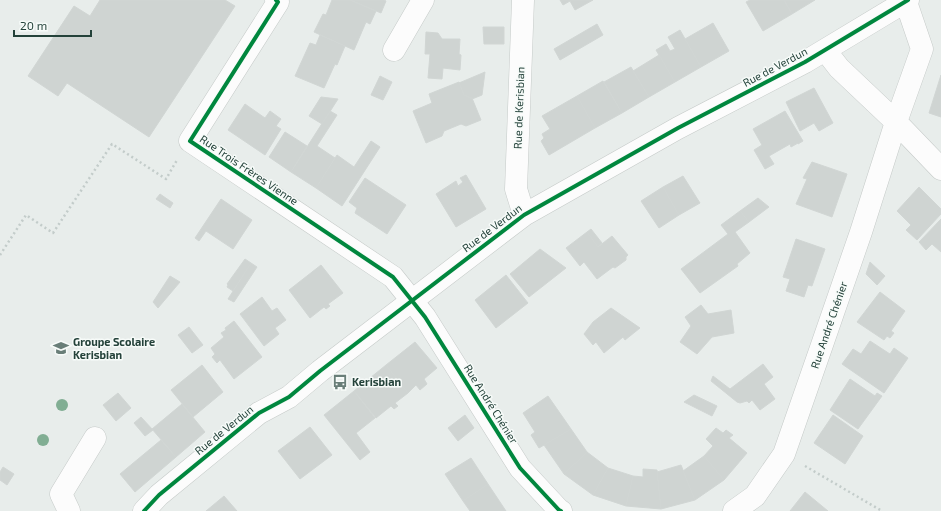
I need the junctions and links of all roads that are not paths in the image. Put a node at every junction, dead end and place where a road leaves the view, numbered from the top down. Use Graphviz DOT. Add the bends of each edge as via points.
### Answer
graph roads {
  1 [pos="276,0"];
  2 [pos="423,0"];
  3 [pos="523,0"];
  4 [pos="907,1"];
  5 [pos="394,50"];
  6 [pos="825,50"];
  7 [pos="896,122"];
  8 [pos="941,169"];
  9 [pos="524,215"];
  10 [pos="412,301"];
  11 [pos="95,438"];
  12 [pos="69,511"];
  13 [pos="144,511"];
  14 [pos="562,511"];
  15 [pos="734,511"];
  1 -- 10 [label="street, Rue Trois Frères Vienne" via="278,2 190,141 392,277"];
  2 -- 5 [label="street"];
  3 -- 9 [label="street, Rue de Kerisbian" via="516,189"];
  4 -- 6 [label="street, Rue de Verdun"];
  4 -- 7 [label="street, Rue André Chénier" via="922,49"];
  6 -- 7 [label="street"];
  6 -- 9 [label="street, Rue de Verdun" via="678,128"];
  7 -- 8 [label="street"];
  7 -- 15 [label="street, Rue André Chénier" via="784,454 755,496"];
  9 -- 10 [label="street, Rue de Verdun"];
  10 -- 13 [label="street, Rue de Verdun" via="289,397 259,413 159,495"];
  10 -- 14 [label="street, Rue André Chénier" via="425,317 520,468"];
  11 -- 12 [label="street" via="61,494"];
}
